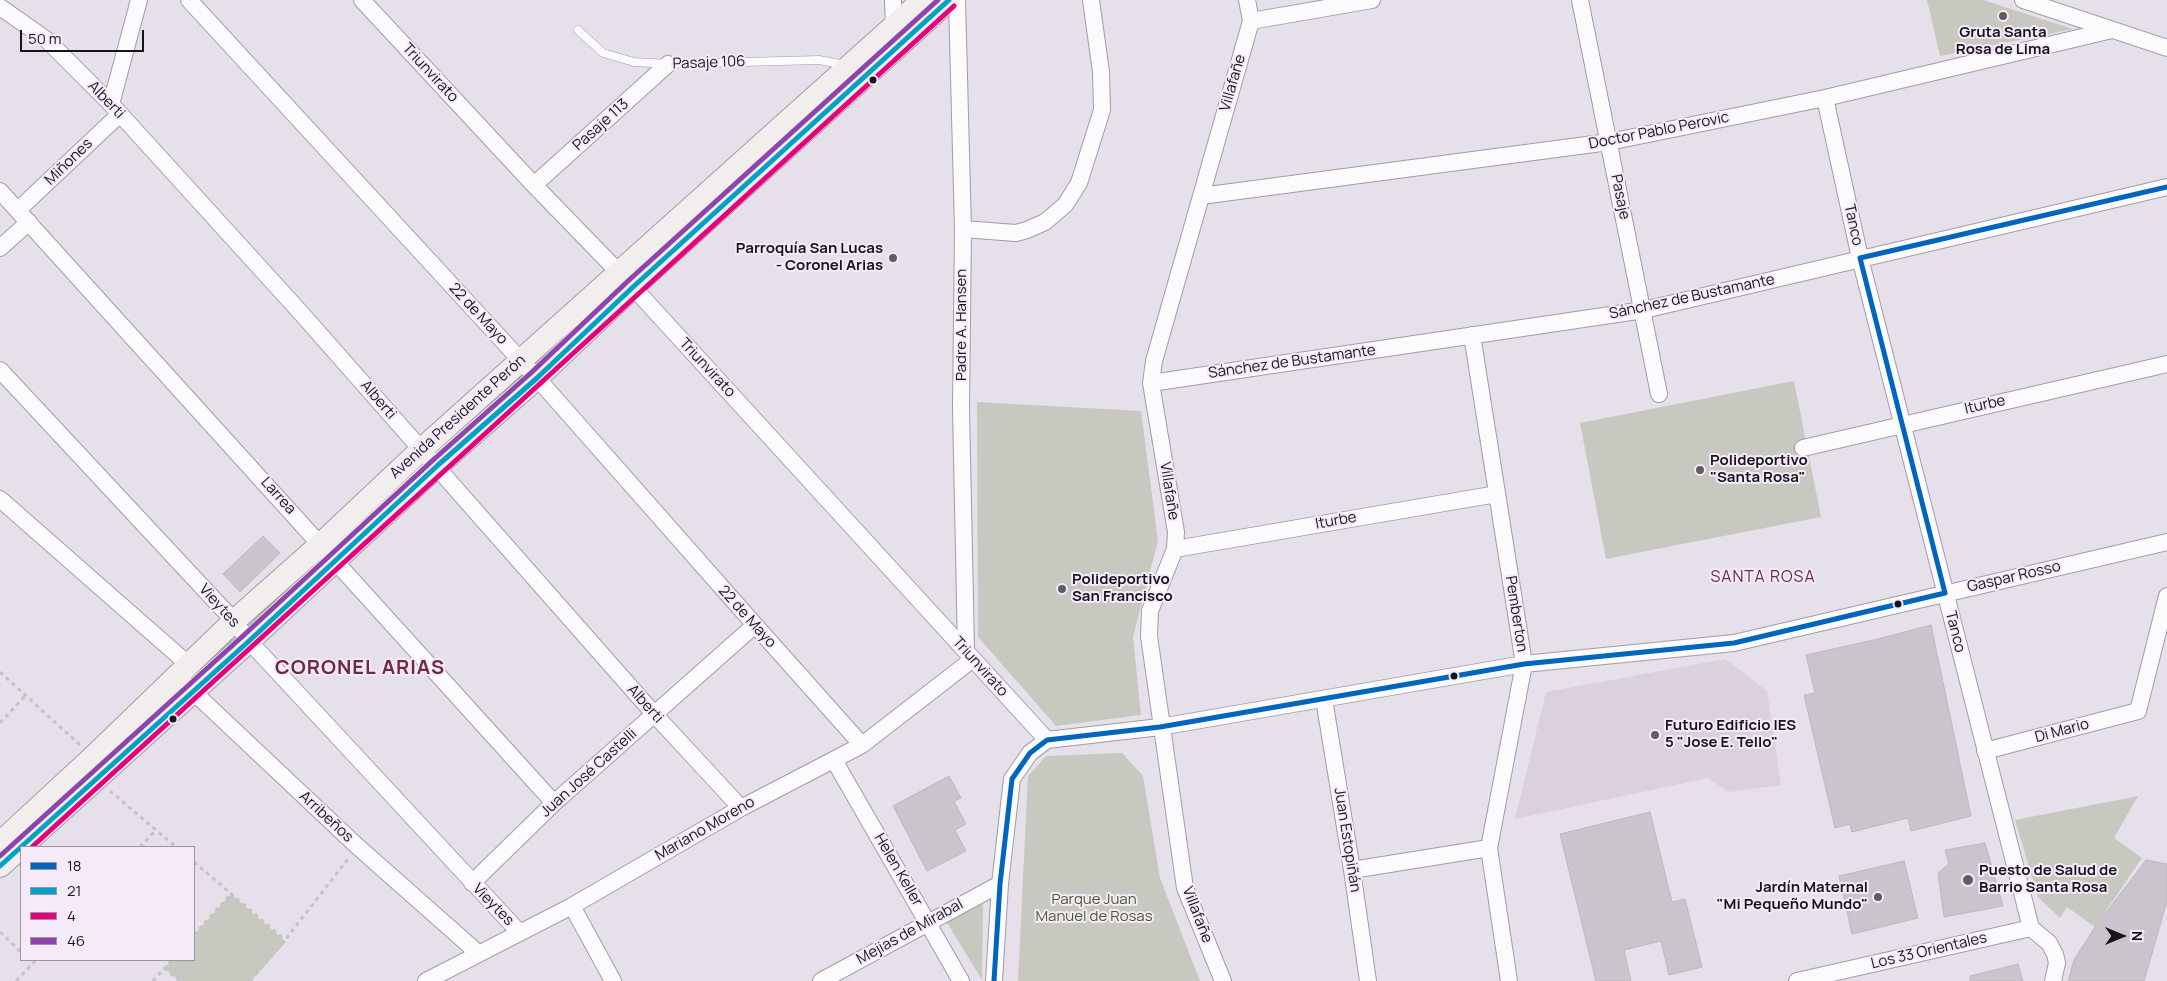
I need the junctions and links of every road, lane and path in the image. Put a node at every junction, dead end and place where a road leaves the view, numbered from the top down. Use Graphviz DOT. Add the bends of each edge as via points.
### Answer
graph roads {
  1 [pos="139,0"];
  2 [pos="189,0"];
  3 [pos="362,0"];
  4 [pos="893,0"];
  5 [pos="923,0"];
  6 [pos="949,0"];
  7 [pos="956,0"];
  8 [pos="1091,0"];
  9 [pos="1247,0"];
  10 [pos="1372,0"];
  11 [pos="1580,0"];
  12 [pos="2023,0"];
  13 [pos="0,7"];
  14 [pos="1251,21"];
  15 [pos="894,27"];
  16 [pos="578,30"];
  17 [pos="2112,30"];
  18 [pos="2167,48"];
  19 [pos="668,64"];
  20 [pos="850,66"];
  21 [pos="1825,98"];
  22 [pos="115,109"];
  23 [pos="1609,142"];
  24 [pos="534,185"];
  25 [pos="2167,187"];
  26 [pos="0,191"];
  27 [pos="1201,196"];
  28 [pos="24,216"];
  29 [pos="963,229"];
  30 [pos="0,248"];
  31 [pos="1860,258"];
  32 [pos="626,279"];
  33 [pos="1644,310"];
  34 [pos="1472,335"];
  35 [pos="520,360"];
  36 [pos="2167,364"];
  37 [pos="0,370"];
  38 [pos="537,378"];
  39 [pos="1151,383"];
  40 [pos="1660,394"];
  41 [pos="1902,424"];
  42 [pos="1803,448"];
  43 [pos="422,449"];
  44 [pos="437,466"];
  45 [pos="1497,494"];
  46 [pos="0,498"];
  47 [pos="2167,542"];
  48 [pos="1175,549"];
  49 [pos="328,553"];
  50 [pos="1945,593"];
  51 [pos="2167,596"];
  52 [pos="234,621"];
  53 [pos="754,625"];
  54 [pos="249,641"];
  55 [pos="969,655"];
  56 [pos="1524,664"];
  57 [pos="0,672"];
  58 [pos="187,678"];
  59 [pos="26,695"];
  60 [pos="1324,700"];
  61 [pos="655,715"];
  62 [pos="0,723"];
  63 [pos="1160,727"];
  64 [pos="1047,740"];
  65 [pos="862,745"];
  66 [pos="1985,751"];
  67 [pos="94,757"];
  68 [pos="834,760"];
  69 [pos="96,779"];
  70 [pos="554,803"];
  71 [pos="741,808"];
  72 [pos="156,830"];
  73 [pos="0,843"];
  74 [pos="22,846"];
  75 [pos="141,846"];
  76 [pos="175,846"];
  77 [pos="358,846"];
  78 [pos="20,848"];
  79 [pos="1489,848"];
  80 [pos="195,863"];
  81 [pos="0,866"];
  82 [pos="1352,870"];
  83 [pos="472,883"];
  84 [pos="1000,884"];
  85 [pos="231,894"];
  86 [pos="572,906"];
  87 [pos="928,921"];
  88 [pos="2031,928"];
  89 [pos="0,932"];
  90 [pos="519,932"];
  91 [pos="195,934"];
  92 [pos="285,940"];
  93 [pos="20,951"];
  94 [pos="478,953"];
  95 [pos="33,961"];
  96 [pos="171,961"];
  97 [pos="164,968"];
  98 [pos="16,981"];
  99 [pos="153,981"];
  100 [pos="180,981"];
  101 [pos="250,981"];
  102 [pos="426,981"];
  103 [pos="613,981"];
  104 [pos="821,981"];
  105 [pos="961,981"];
  106 [pos="994,981"];
  107 [pos="1223,981"];
  108 [pos="1368,981"];
  109 [pos="1508,981"];
  110 [pos="1797,981"];
  111 [pos="2053,981"];
  1 -- 22 [label="street"];
  2 -- 35 [label="street, 22 de Mayo"];
  3 -- 24 [label="street, Triunvirato"];
  4 -- 15 [label="street"];
  5 -- 15 [label="main road, Avenida Presidente Perón"];
  6 -- 32 [label="main road, Avenida Presidente Perón"];
  7 -- 29 [label="street, Padre A. Hansen"];
  8 -- 29 [label="street" via="1101,72 1102,110 1079,183 1065,205 1045,222 1027,230 1016,233"];
  9 -- 14 [label="street, Villafañe"];
  10 -- 14 [label="street"];
  11 -- 23 [label="street, Pasaje"];
  12 -- 17 [label="street"];
  13 -- 22 [label="street, Alberti" via="47,40"];
  14 -- 27 [label="street, Villafañe"];
  15 -- 20 [label="main road, Avenida Presidente Perón"];
  16 -- 19 [label="lane, Pasaje 106" via="603,52 634,62"];
  17 -- 18 [label="street"];
  17 -- 21 [label="street, Doctor Pablo Perovic"];
  19 -- 20 [label="lane, Pasaje 106" via="819,60"];
  19 -- 24 [label="street, Pasaje 113"];
  20 -- 32 [label="main road, Avenida Presidente Perón"];
  21 -- 23 [label="street, Doctor Pablo Perovic"];
  21 -- 31 [label="street, Tanco"];
  22 -- 28 [label="street, Miñones"];
  22 -- 43 [label="street, Alberti"];
  23 -- 27 [label="street, Doctor Pablo Perovic"];
  23 -- 33 [label="street, Pasaje"];
  24 -- 32 [label="street, Triunvirato"];
  25 -- 31 [label="street, Sánchez de Bustamante"];
  26 -- 28 [label="street, Larrea"];
  27 -- 39 [label="street, Villafañe" via="1154,361"];
  28 -- 30 [label="street, Miñones"];
  28 -- 49 [label="street, Larrea"];
  29 -- 55 [label="street, Padre A. Hansen" via="961,408"];
  31 -- 33 [label="street, Sánchez de Bustamante"];
  31 -- 41 [label="street, Tanco"];
  32 -- 35 [label="main road, Avenida Presidente Perón"];
  32 -- 38 [label="main road, Avenida Presidente Perón"];
  32 -- 55 [label="street, Triunvirato"];
  33 -- 34 [label="street, Sánchez de Bustamante"];
  33 -- 40 [label="street, Pasaje"];
  34 -- 39 [label="street, Sánchez de Bustamante"];
  34 -- 45 [label="street, Pemberton"];
  35 -- 38 [label="street, 22 de Mayo"];
  35 -- 43 [label="main road, Avenida Presidente Perón"];
  36 -- 41 [label="street, Iturbe"];
  37 -- 52 [label="street, Vieytes"];
  38 -- 44 [label="main road, Avenida Presidente Perón"];
  38 -- 53 [label="street, 22 de Mayo"];
  39 -- 48 [label="street, Villafañe" via="1176,532"];
  41 -- 42 [label="street, Iturbe"];
  41 -- 50 [label="street, Tanco"];
  43 -- 44 [label="street, Alberti"];
  43 -- 49 [label="main road, Avenida Presidente Perón"];
  44 -- 49 [label="main road, Avenida Presidente Perón"];
  44 -- 61 [label="street, Alberti"];
  45 -- 48 [label="street, Iturbe"];
  45 -- 56 [label="street, Pemberton"];
  46 -- 58 [label="street, Arribeños"];
  47 -- 50 [label="street, Gaspar Rosso"];
  48 -- 63 [label="street, Villafañe" via="1150,611 1148,636"];
  49 -- 52 [label="main road, Avenida Presidente Perón"];
  49 -- 54 [label="main road, Avenida Presidente Perón"];
  49 -- 70 [label="street, Larrea"];
  50 -- 56 [label="street, Gaspar Rosso" via="1734,643"];
  50 -- 66 [label="street, Tanco"];
  51 -- 66 [label="street, Di Mario" via="2138,711"];
  52 -- 54 [label="street, Vieytes"];
  52 -- 58 [label="main road, Avenida Presidente Perón"];
  53 -- 61 [label="street, Juan José Castelli"];
  53 -- 65 [label="street, 22 de Mayo"];
  54 -- 58 [label="main road, Avenida Presidente Perón"];
  54 -- 83 [label="street, Vieytes"];
  55 -- 64 [label="street, Triunvirato"];
  55 -- 65 [label="street, Mariano Moreno"];
  56 -- 60 [label="street, Gaspar Rosso"];
  56 -- 79 [label="street, Pemberton"];
  57 -- 59 [label="path"];
  58 -- 67 [label="main road, Avenida Presidente Perón"];
  58 -- 69 [label="main road, Avenida Presidente Perón"];
  58 -- 77 [label="street, Arribeños"];
  59 -- 62 [label="path"];
  59 -- 67 [label="path"];
  60 -- 63 [label="street, Gaspar Rosso"];
  60 -- 82 [label="street, Juan Estopiñán"];
  61 -- 70 [label="street, Juan José Castelli"];
  61 -- 71 [label="street, Alberti"];
  63 -- 64 [label="street, Gaspar Rosso"];
  63 -- 107 [label="street, Villafañe" via="1185,888"];
  64 -- 84 [label="street" via="1030,753 1012,779"];
  65 -- 68 [label="street, Mariano Moreno"];
  66 -- 88 [label="street, Tanco"];
  67 -- 73 [label="main road, Avenida Presidente Perón"];
  68 -- 71 [label="street, Mariano Moreno"];
  68 -- 87 [label="street, Helen Keller"];
  69 -- 72 [label="path"];
  69 -- 74 [label="main road, Avenida Presidente Perón"];
  70 -- 83 [label="street, Juan José Castelli"];
  71 -- 86 [label="street, Mariano Moreno"];
  72 -- 75 [label="path"];
  72 -- 76 [label="path"];
  77 -- 92 [label="path"];
  77 -- 94 [label="street, Arribeños"];
  78 -- 81 [label="main road, Avenida Presidente Perón"];
  79 -- 82 [label="street"];
  79 -- 109 [label="street, Pemberton"];
  80 -- 85 [label="path"];
  82 -- 108 [label="street, Juan Estopiñán"];
  83 -- 90 [label="street, Vieytes"];
  84 -- 87 [label="street, Mejias de Mirabal"];
  84 -- 106 [label="street"];
  85 -- 91 [label="path"];
  85 -- 92 [label="path"];
  86 -- 90 [label="street, Mariano Moreno"];
  86 -- 103 [label="street"];
  87 -- 104 [label="street, Mejias de Mirabal"];
  87 -- 105 [label="street, Helen Keller"];
  88 -- 110 [label="street, Los 33 Orientales"];
  88 -- 111 [label="street" via="2053,947 2056,963"];
  89 -- 93 [label="path"];
  90 -- 94 [label="street, Mariano Moreno"];
  92 -- 101 [label="path"];
  94 -- 102 [label="street, Mariano Moreno"];
  95 -- 98 [label="path"];
  96 -- 97 [label="path"];
  97 -- 99 [label="path"];
  97 -- 100 [label="path"];
}
